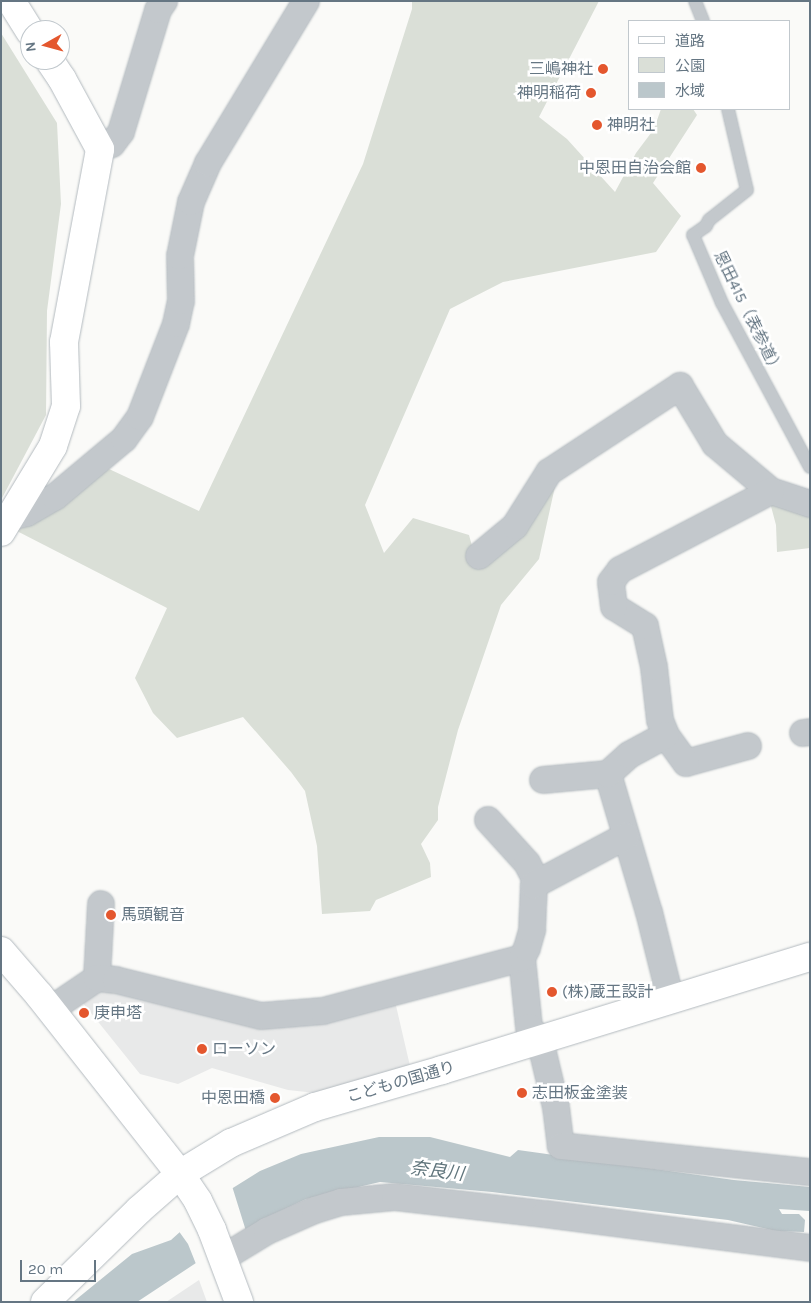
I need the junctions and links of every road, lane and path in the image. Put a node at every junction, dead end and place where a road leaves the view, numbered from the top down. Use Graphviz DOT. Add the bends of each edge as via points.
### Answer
graph roads {
  1 [pos="11,1"];
  2 [pos="164,1"];
  3 [pos="306,1"];
  4 [pos="695,1"];
  5 [pos="23,20"];
  6 [pos="703,20"];
  7 [pos="56,70"];
  8 [pos="728,110"];
  9 [pos="100,149"];
  10 [pos="810,467"];
  11 [pos="771,491"];
  12 [pos="810,504"];
  13 [pos="6,525"];
  14 [pos="479,556"];
  15 [pos="666,735"];
  16 [pos="748,746"];
  17 [pos="608,774"];
  18 [pos="543,780"];
  19 [pos="488,820"];
  20 [pos="626,836"];
  21 [pos="537,883"];
  22 [pos="102,904"];
  23 [pos="1,951"];
  24 [pos="810,957"];
  25 [pos="522,958"];
  26 [pos="97,978"];
  27 [pos="670,1000"];
  28 [pos="50,1010"];
  29 [pos="540,1040"];
  30 [pos="810,1172"];
  31 [pos="180,1174"];
  32 [pos="810,1248"];
  33 [pos="222,1254"];
  34 [pos="45,1302"];
  35 [pos="238,1302"];
  1 -- 5 [label="main road"];
  2 -- 9 [label="street" via="158,10 121,132 112,144"];
  3 -- 13 [label="street" via="208,163 190,202 180,256 181,301 176,324 140,417 124,439 55,496"];
  4 -- 6 [label="lane"];
  7 -- 9 [label="main road"];
  8 -- 10 [label="lane, 恩田415（表参道）" via="747,190 693,235 722,303"];
  9 -- 13 [label="main road" via="64,342 66,406 53,446"];
  11 -- 12 [label="street"];
  11 -- 14 [label="street" via="715,444 680,386 549,472 515,526"];
  11 -- 15 [label="street" via="620,570 611,582 614,607 645,626 660,720"];
  15 -- 16 [label="street" via="686,763"];
  15 -- 17 [label="street" via="629,755"];
  17 -- 18 [label="street"];
  17 -- 20 [label="street"];
  19 -- 21 [label="street" via="527,863"];
  20 -- 21 [label="street"];
  20 -- 27 [label="street" via="650,912"];
  21 -- 25 [label="street" via="534,885 532,930"];
  22 -- 26 [label="street"];
  23 -- 28 [label="main road"];
  24 -- 27 [label="main road, こどもの国通り"];
  25 -- 26 [label="street" via="323,1010 261,1016"];
  25 -- 29 [label="street" via="529,1027"];
  26 -- 28 [label="street"];
  27 -- 29 [label="main road, こどもの国通り"];
  28 -- 31 [label="main road"];
  29 -- 30 [label="street" via="556,1107 561,1146"];
  29 -- 31 [label="main road, こどもの国通り" via="315,1107 231,1143"];
  31 -- 33 [label="main road" via="198,1201"];
  31 -- 34 [label="main road, こどもの国通り"];
  32 -- 33 [label="street" via="395,1197 341,1202 315,1210"];
  33 -- 35 [label="main road"];
}
